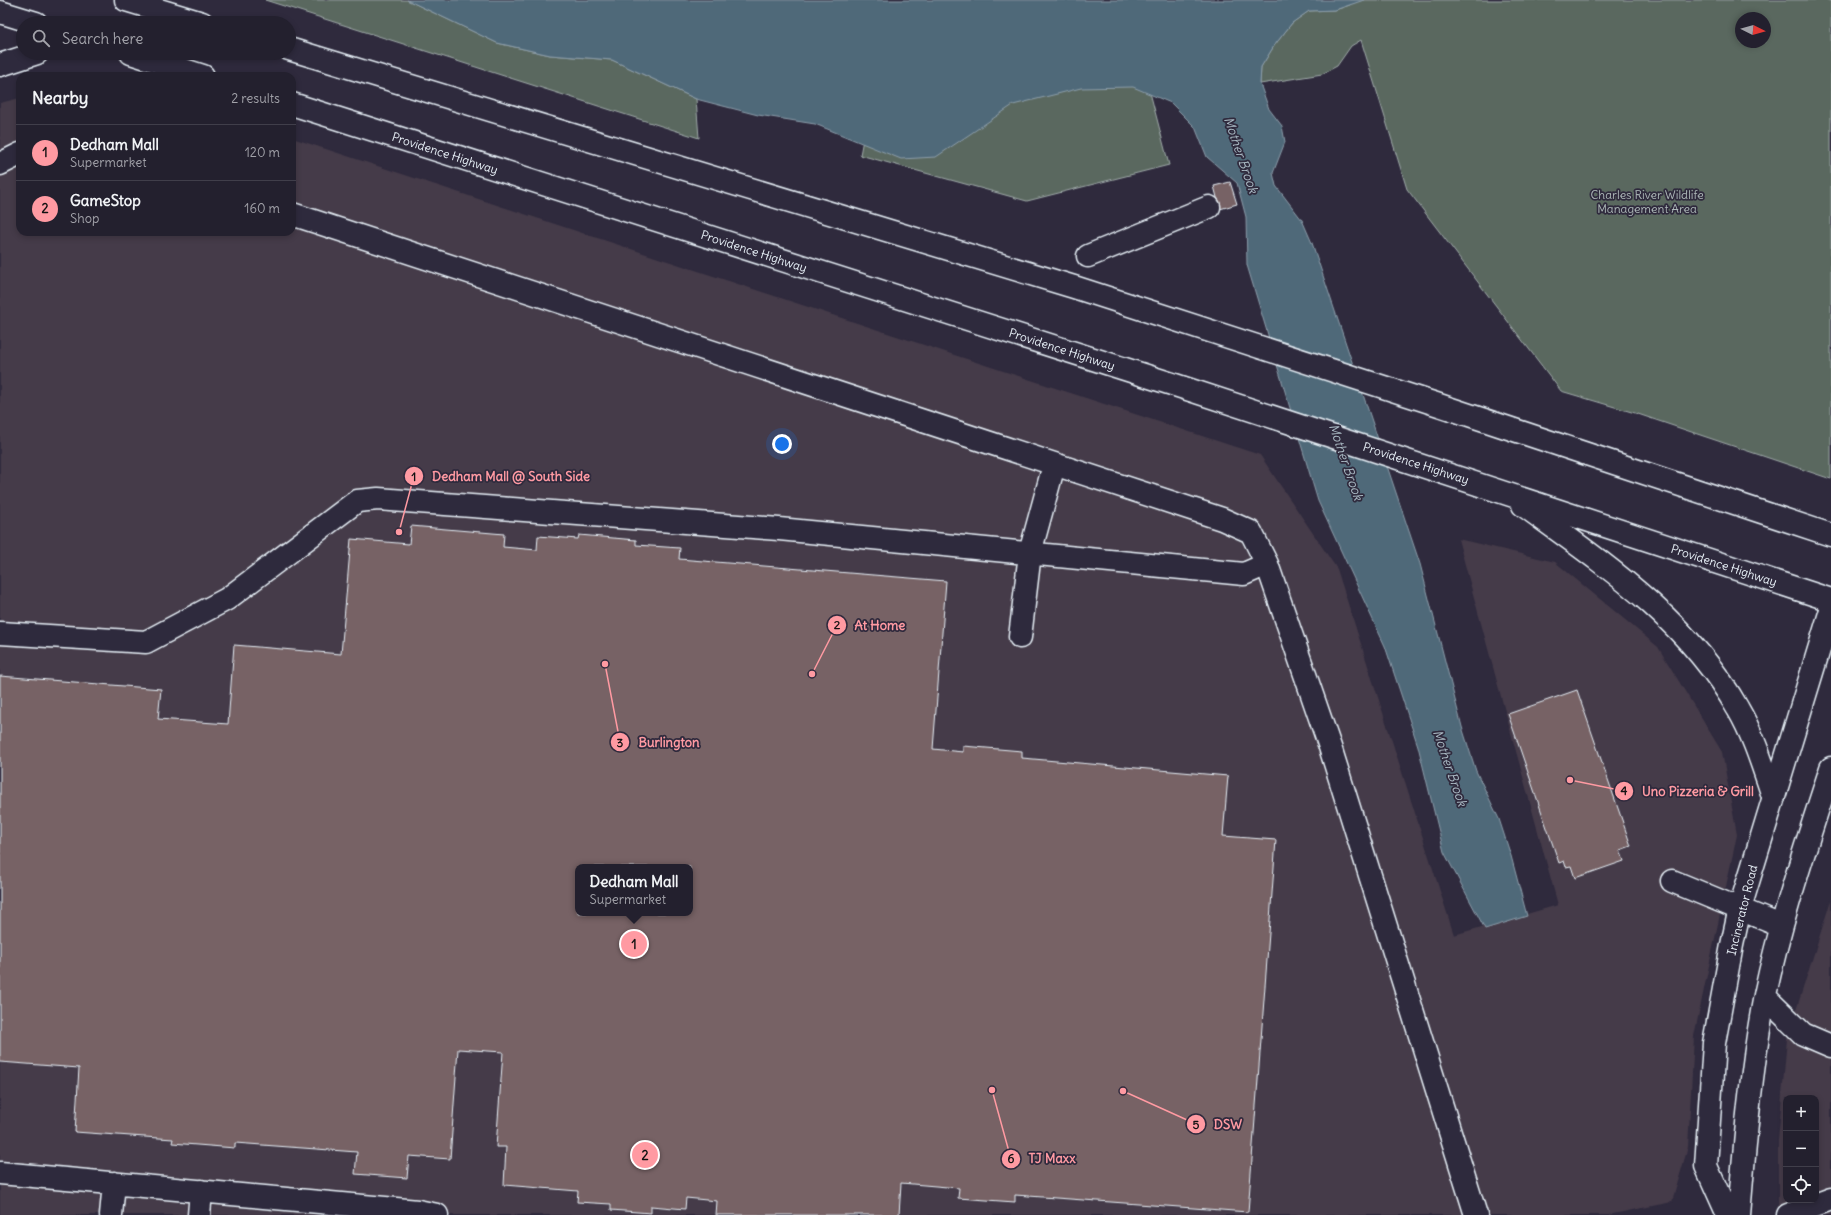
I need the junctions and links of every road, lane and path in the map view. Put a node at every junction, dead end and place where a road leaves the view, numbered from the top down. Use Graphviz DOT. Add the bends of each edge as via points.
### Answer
graph roads {
  1 [pos="126,0"];
  2 [pos="0,12"];
  3 [pos="179,16"];
  4 [pos="16,17"];
  5 [pos="296,51"];
  6 [pos="16,60"];
  7 [pos="153,60"];
  8 [pos="0,65"];
  9 [pos="190,72"];
  10 [pos="296,105"];
  11 [pos="16,156"];
  12 [pos="0,164"];
  13 [pos="1209,207"];
  14 [pos="296,215"];
  15 [pos="1088,256"];
  16 [pos="1054,465"];
  17 [pos="1508,493"];
  18 [pos="1831,535"];
  19 [pos="1030,553"];
  20 [pos="1267,564"];
  21 [pos="1831,600"];
  22 [pos="1831,610"];
  23 [pos="0,632"];
  24 [pos="1020,637"];
  25 [pos="1831,768"];
  26 [pos="1773,796"];
  27 [pos="1831,810"];
  28 [pos="1813,824"];
  29 [pos="1672,881"];
  30 [pos="1740,908"];
  31 [pos="1781,926"];
  32 [pos="1765,997"];
  33 [pos="1831,1046"];
  34 [pos="0,1173"];
  35 [pos="114,1183"];
  36 [pos="201,1192"];
  37 [pos="1831,1199"];
  38 [pos="288,1207"];
  39 [pos="111,1215"];
  40 [pos="199,1215"];
  41 [pos="437,1215"];
  42 [pos="1476,1215"];
  43 [pos="1728,1215"];
  44 [pos="1739,1215"];
  45 [pos="1788,1215"];
  1 -- 3 [label="main road"];
  2 -- 4 [label="main road"];
  5 -- 18 [label="main road" via="917,239 1229,337"];
  6 -- 8 [label="main road"];
  7 -- 9 [label="main road"];
  10 -- 17 [label="main road, Providence Highway"];
  11 -- 12 [label="main road"];
  13 -- 15 [label="main road"];
  14 -- 16 [label="main road"];
  16 -- 19 [label="main road"];
  16 -- 20 [label="main road" via="1222,519 1251,532"];
  17 -- 21 [label="main road, Providence Highway"];
  17 -- 26 [label="main road" via="1615,572 1680,630 1719,679 1739,710 1750,732"];
  19 -- 20 [label="main road" via="1244,574"];
  19 -- 23 [label="main road" via="779,529 378,499 357,501 227,599 146,642"];
  19 -- 24 [label="main road"];
  20 -- 42 [label="main road" via="1332,755"];
  22 -- 26 [label="main road, Incinerator Road"];
  25 -- 28 [label="main road"];
  26 -- 30 [label="main road, Incinerator Road"];
  27 -- 28 [label="main road"];
  28 -- 31 [label="main road"];
  29 -- 30 [label="main road"];
  30 -- 31 [label="main road"];
  30 -- 43 [label="main road, Incinerator Road" via="1714,1043 1706,1166"];
  31 -- 32 [label="main road"];
  32 -- 33 [label="main road" via="1803,1034"];
  32 -- 44 [label="main road" via="1750,1090"];
  34 -- 35 [label="main road"];
  35 -- 36 [label="main road"];
  35 -- 39 [label="main road"];
  36 -- 38 [label="main road"];
  36 -- 40 [label="main road"];
  37 -- 45 [label="main road"];
  38 -- 41 [label="main road" via="418,1211"];
}
